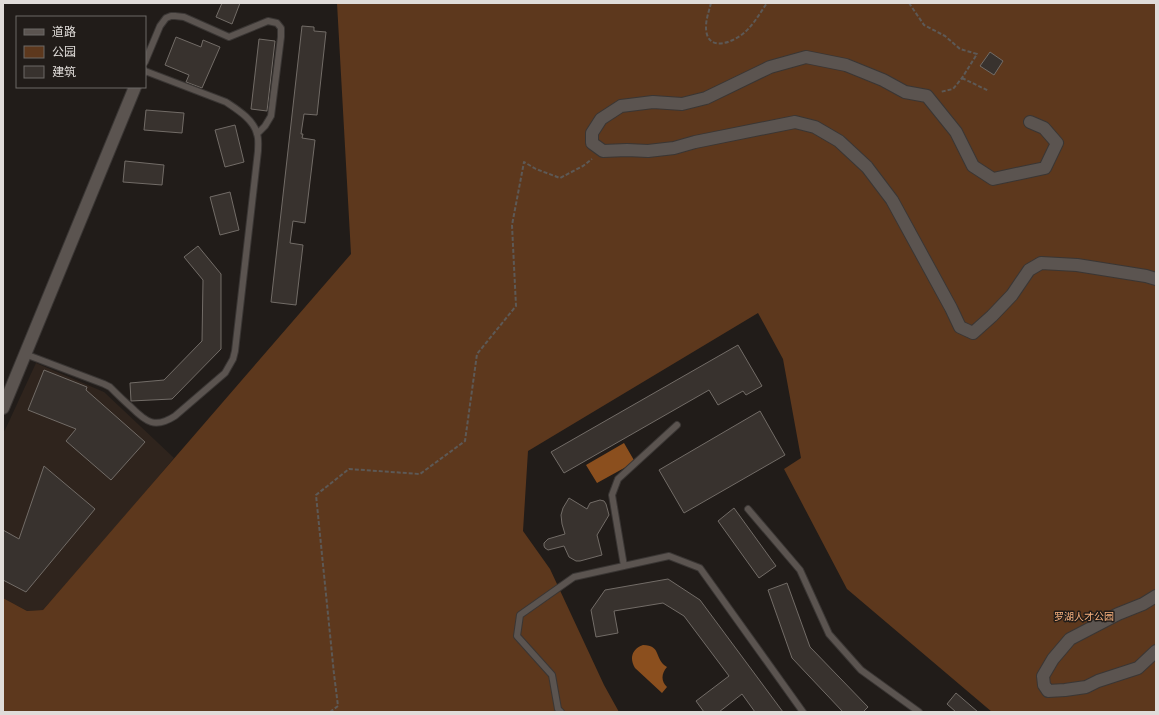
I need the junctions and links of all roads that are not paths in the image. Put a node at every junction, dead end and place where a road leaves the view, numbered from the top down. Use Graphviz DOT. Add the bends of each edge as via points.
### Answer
graph roads {
  1 [pos="146,60"];
  2 [pos="146,71"];
  3 [pos="135,88"];
  4 [pos="1030,122"];
  5 [pos="258,134"];
  6 [pos="1156,279"];
  7 [pos="25,354"];
  8 [pos="3,408"];
  9 [pos="677,425"];
  10 [pos="748,509"];
  11 [pos="624,566"];
  12 [pos="1156,596"];
  13 [pos="1156,651"];
  14 [pos="561,712"];
  15 [pos="803,712"];
  16 [pos="919,712"];
  1 -- 5 [label="lane" via="160,26 171,16 184,17 229,37 268,21 278,23 281,37 271,116"];
  2 -- 5 [label="lane" via="226,102 251,121"];
  3 -- 7 [label="street"];
  4 -- 6 [label="street" via="1044,128 1057,143 1045,168 993,179 973,166 956,132 927,96 905,92 846,65 806,57 770,68 706,98 682,104 653,102 621,106 601,119 592,133 592,143 603,151 648,151 674,148 795,122 815,127 839,141 867,167 892,200 960,327 973,333 1012,295 1029,270 1042,263 1077,265"];
  5 -- 7 [label="lane" via="235,351 225,373 175,416 156,423 143,419 110,387"];
  7 -- 8 [label="street"];
  9 -- 11 [label="lane" via="618,479 612,495"];
  10 -- 16 [label="lane" via="800,570 829,634 861,670"];
  11 -- 14 [label="lane" via="574,577 520,615 517,636 552,675 558,709"];
  11 -- 15 [label="lane" via="669,556 700,568"];
  12 -- 13 [label="street" via="1070,638 1044,676 1044,685 1048,691 1086,687 1138,668"];
}
